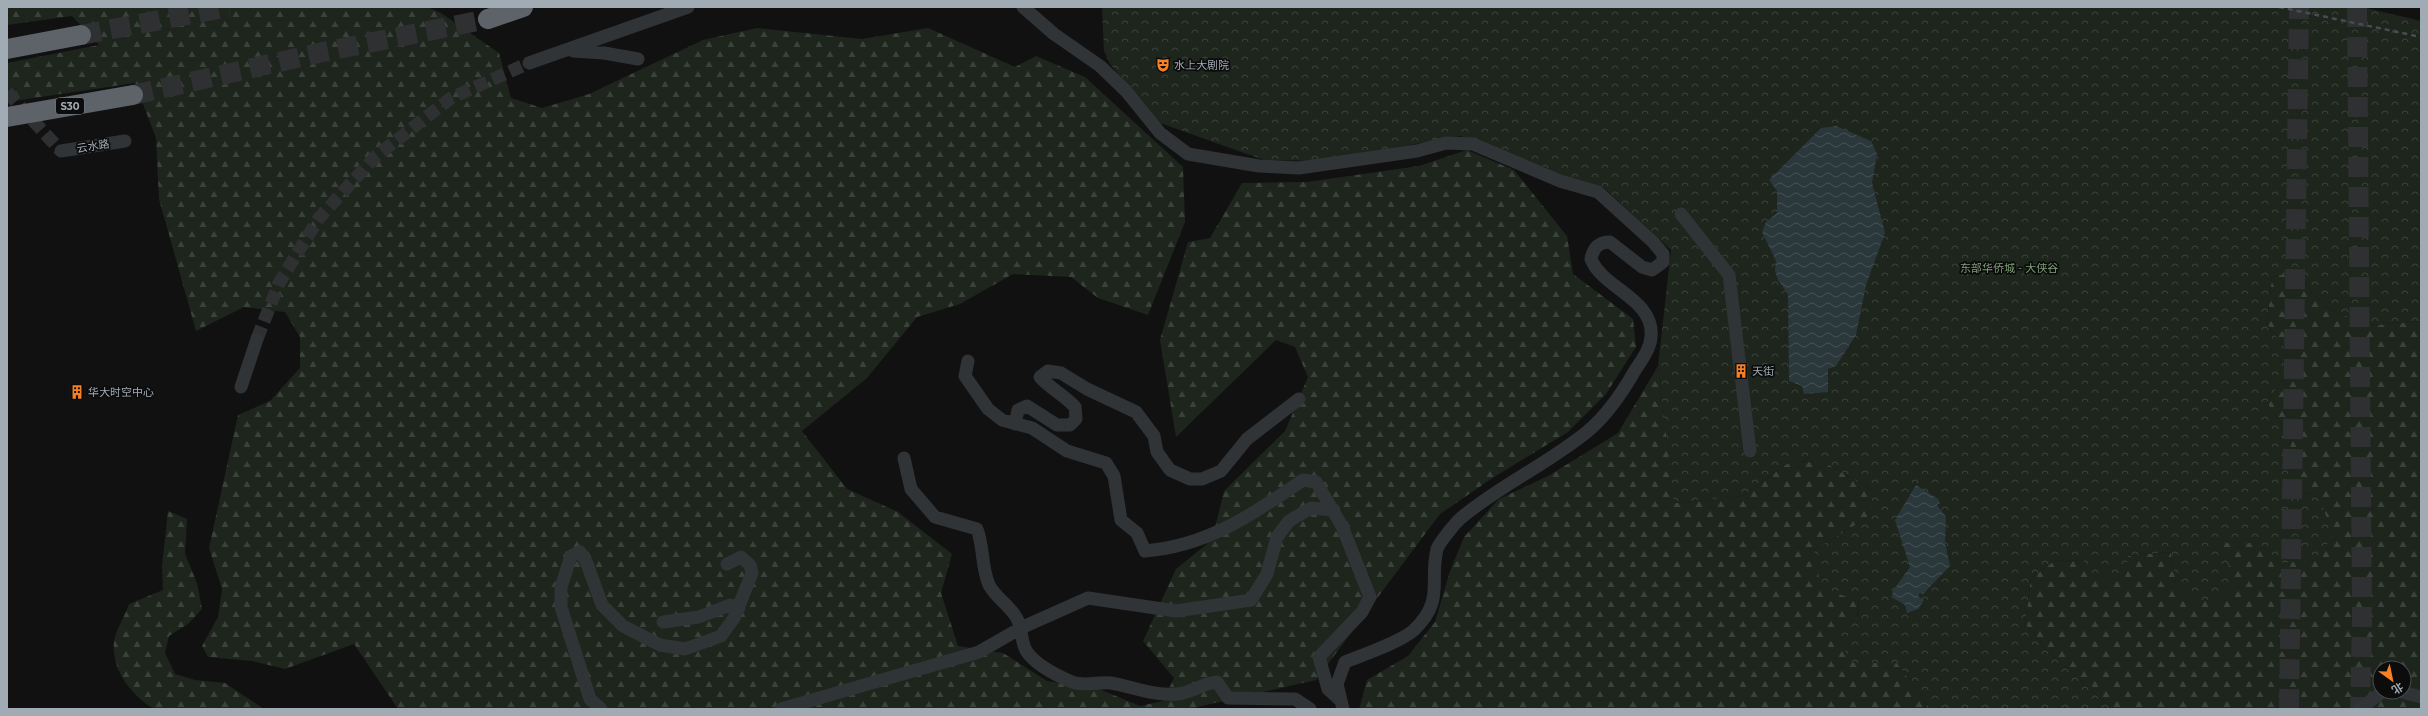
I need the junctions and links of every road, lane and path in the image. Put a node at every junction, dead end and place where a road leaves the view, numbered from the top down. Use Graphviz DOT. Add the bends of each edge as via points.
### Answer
graph roads {
  1 [pos="523,7"];
  2 [pos="688,7"];
  3 [pos="1022,7"];
  4 [pos="488,19"];
  5 [pos="81,35"];
  6 [pos="7,49"];
  7 [pos="565,51"];
  8 [pos="638,59"];
  9 [pos="529,63"];
  10 [pos="133,95"];
  11 [pos="7,117"];
  12 [pos="125,141"];
  13 [pos="61,151"];
  14 [pos="1681,214"];
  15 [pos="257,339"];
  16 [pos="968,361"];
  17 [pos="241,387"];
  18 [pos="1299,399"];
  19 [pos="1015,424"];
  20 [pos="1750,451"];
  21 [pos="904,458"];
  22 [pos="1334,510"];
  23 [pos="727,564"];
  24 [pos="739,608"];
  25 [pos="663,622"];
  26 [pos="1020,629"];
  27 [pos="2372,700"];
  28 [pos="1342,705"];
  29 [pos="601,709"];
  30 [pos="781,709"];
  31 [pos="1310,709"];
  32 [pos="2360,709"];
  1 -- 4 [label="highway"];
  2 -- 7 [label="street"];
  3 -- 28 [label="street" via="1054,34 1100,66 1126,91 1160,133 1188,154 1259,166 1298,168 1417,151 1446,143 1473,144 1560,181 1598,192 1663,254 1663,262 1652,270 1642,267 1610,242 1600,243 1595,248 1591,259 1594,268 1647,315 1652,327 1648,350 1621,395 1589,430 1459,519 1437,548 1434,602 1414,631 1345,662 1337,684"];
  5 -- 6 [label="highway"];
  7 -- 8 [label="street" via="604,53"];
  7 -- 9 [label="street"];
  10 -- 11 [label="highway, S30"];
  12 -- 13 [label="street, 云水路"];
  14 -- 20 [label="street" via="1729,275"];
  15 -- 17 [label="street"];
  16 -- 19 [label="street" via="965,376 988,409 1002,420"];
  18 -- 19 [label="street" via="1247,439 1221,471 1202,479 1190,479 1170,470 1157,452 1154,436 1136,412 1087,389 1061,373 1048,371 1040,377 1075,407 1076,419 1070,425 1057,425 1027,406 1018,410"];
  19 -- 22 [label="street" via="1032,428 1067,451 1106,463 1114,476 1121,520 1137,533 1145,551 1181,546 1230,528 1303,480 1316,482"];
  21 -- 26 [label="street" via="911,489 934,517 977,529 982,542 983,564 990,585 1016,617"];
  22 -- 26 [label="street" via="1311,508 1289,521 1277,537 1267,574 1251,600 1176,611 1088,598"];
  22 -- 28 [label="street" via="1370,597 1362,612 1319,656 1328,688"];
  23 -- 24 [label="street" via="741,557 750,565 752,573"];
  24 -- 25 [label="street" via="730,605 699,617"];
  24 -- 29 [label="street" via="721,636 685,649 660,645 623,626 602,605 586,561 580,552 571,556 561,586 562,608 590,699"];
  26 -- 30 [label="street" via="979,652"];
  26 -- 31 [label="street" via="1027,652 1045,667 1073,682 1110,683 1143,692 1177,694 1217,682 1228,698 1295,699"];
  27 -- 32 [label="street"];
}
